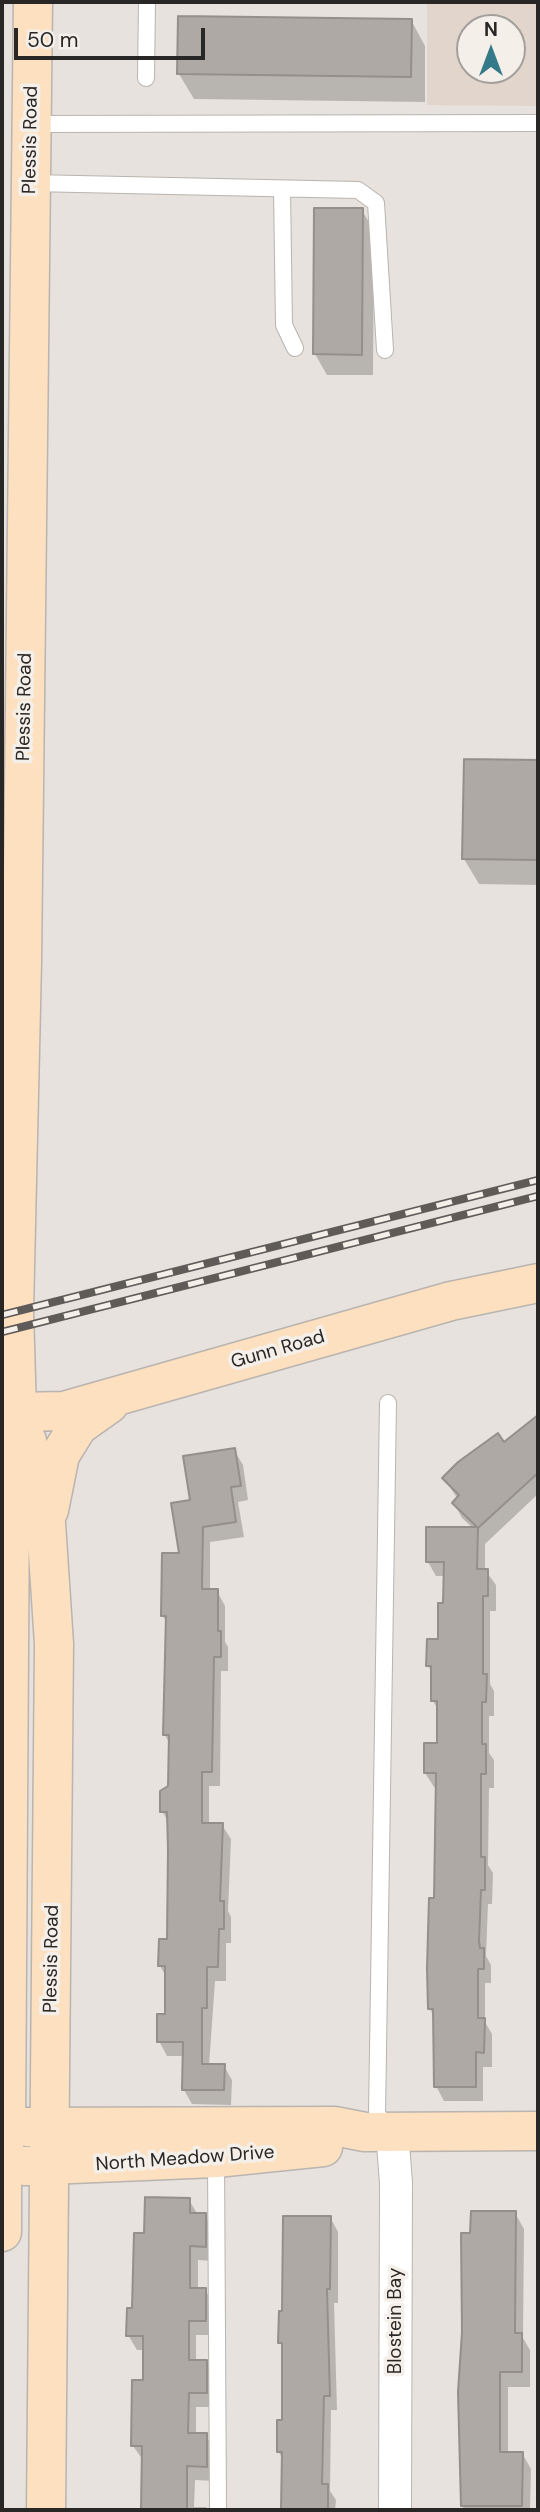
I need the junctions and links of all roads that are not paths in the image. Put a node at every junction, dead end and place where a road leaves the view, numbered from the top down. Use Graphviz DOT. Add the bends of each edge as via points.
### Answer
graph roads {
  1 [pos="33,2"];
  2 [pos="148,2"];
  3 [pos="146,78"];
  4 [pos="538,122"];
  5 [pos="32,124"];
  6 [pos="31,183"];
  7 [pos="282,189"];
  8 [pos="295,348"];
  9 [pos="385,350"];
  10 [pos="538,1283"];
  11 [pos="127,1394"];
  12 [pos="388,1403"];
  13 [pos="17,1412"];
  14 [pos="46,1523"];
  15 [pos="50,2126"];
  16 [pos="4,2128"];
  17 [pos="538,2131"];
  18 [pos="378,2132"];
  19 [pos="216,2142"];
  20 [pos="2,2165"];
  21 [pos="50,2167"];
  22 [pos="2,2232"];
  23 [pos="46,2510"];
  24 [pos="218,2510"];
  25 [pos="395,2510"];
  1 -- 5 [label="main road, Plessis Road"];
  2 -- 3 [label="lane"];
  4 -- 5 [label="lane"];
  5 -- 6 [label="main road, Plessis Road"];
  6 -- 7 [label="lane"];
  6 -- 13 [label="main road, Plessis Road"];
  7 -- 8 [label="lane" via="284,325"];
  7 -- 9 [label="lane" via="358,190 376,203"];
  10 -- 11 [label="main road, Gunn Road" via="451,1301"];
  11 -- 13 [label="main road, Gunn Road" via="64,1411"];
  11 -- 14 [label="main road" via="96,1412 69,1439 60,1455"];
  12 -- 18 [label="lane"];
  13 -- 14 [label="main road, Plessis Road"];
  13 -- 16 [label="main road, Plessis Road" via="10,1495"];
  14 -- 15 [label="main road, Plessis Road" via="54,1644"];
  15 -- 16 [label="main road, North Meadow Drive"];
  15 -- 19 [label="main road, North Meadow Drive"];
  15 -- 21 [label="main road, Plessis Road"];
  16 -- 20 [label="main road, Plessis Road"];
  17 -- 18 [label="main road, North Meadow Drive"];
  18 -- 19 [label="main road, North Meadow Drive" via="334,2126"];
  18 -- 25 [label="street, Blostein Bay" via="397,2183"];
  19 -- 21 [label="main road, North Meadow Drive"];
  19 -- 24 [label="lane"];
  20 -- 21 [label="main road, North Meadow Drive"];
  20 -- 22 [label="main road, Plessis Road"];
  21 -- 23 [label="main road, Plessis Road"];
}
